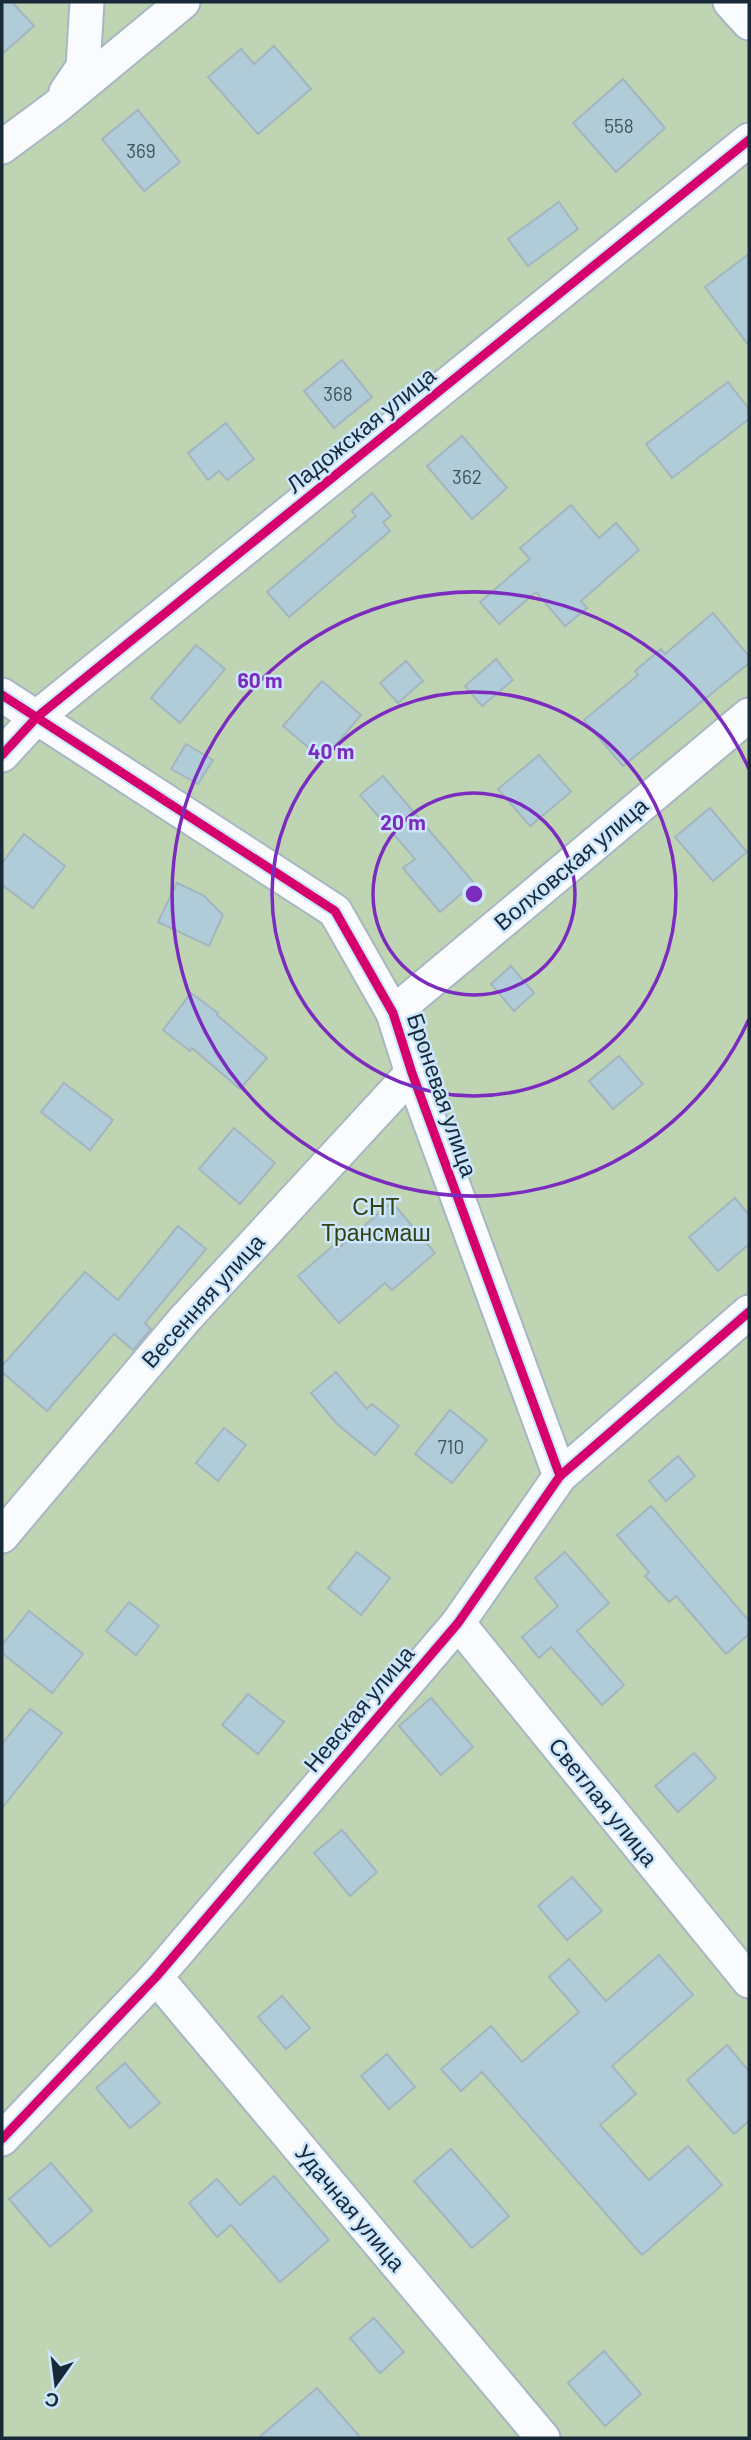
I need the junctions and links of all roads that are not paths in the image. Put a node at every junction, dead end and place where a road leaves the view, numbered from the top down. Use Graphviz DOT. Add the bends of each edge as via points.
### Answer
graph roads {
  1 [pos="87,2"];
  2 [pos="183,2"];
  3 [pos="730,2"];
  4 [pos="749,23"];
  5 [pos="56,107"];
  6 [pos="749,140"];
  7 [pos="2,147"];
  8 [pos="2,695"];
  9 [pos="749,715"];
  10 [pos="37,717"];
  11 [pos="2,755"];
  12 [pos="393,1013"];
  13 [pos="412,1073"];
  14 [pos="749,1312"];
  15 [pos="560,1476"];
  16 [pos="2,1536"];
  17 [pos="457,1623"];
  18 [pos="156,1977"];
  19 [pos="749,1981"];
  20 [pos="2,2138"];
  21 [pos="543,2438"];
  1 -- 5 [label="street" via="83,67"];
  2 -- 5 [label="street"];
  3 -- 4 [label="street"];
  5 -- 7 [label="street"];
  6 -- 10 [label="street, Ладожская улица"];
  8 -- 10 [label="street, Броневая улица"];
  9 -- 12 [label="street, Волховская улица"];
  10 -- 11 [label="street, Ладожская улица"];
  10 -- 12 [label="street, Броневая улица" via="335,911"];
  12 -- 13 [label="street, Броневая улица"];
  13 -- 15 [label="street, Броневая улица"];
  13 -- 16 [label="street, Весенняя улица" via="184,1320"];
  14 -- 15 [label="street, Невская улица"];
  15 -- 17 [label="street, Невская улица"];
  17 -- 18 [label="street, Невская улица"];
  17 -- 19 [label="street, Светлая улица"];
  18 -- 20 [label="street, Невская улица"];
  18 -- 21 [label="street, Удачная улица"];
}
